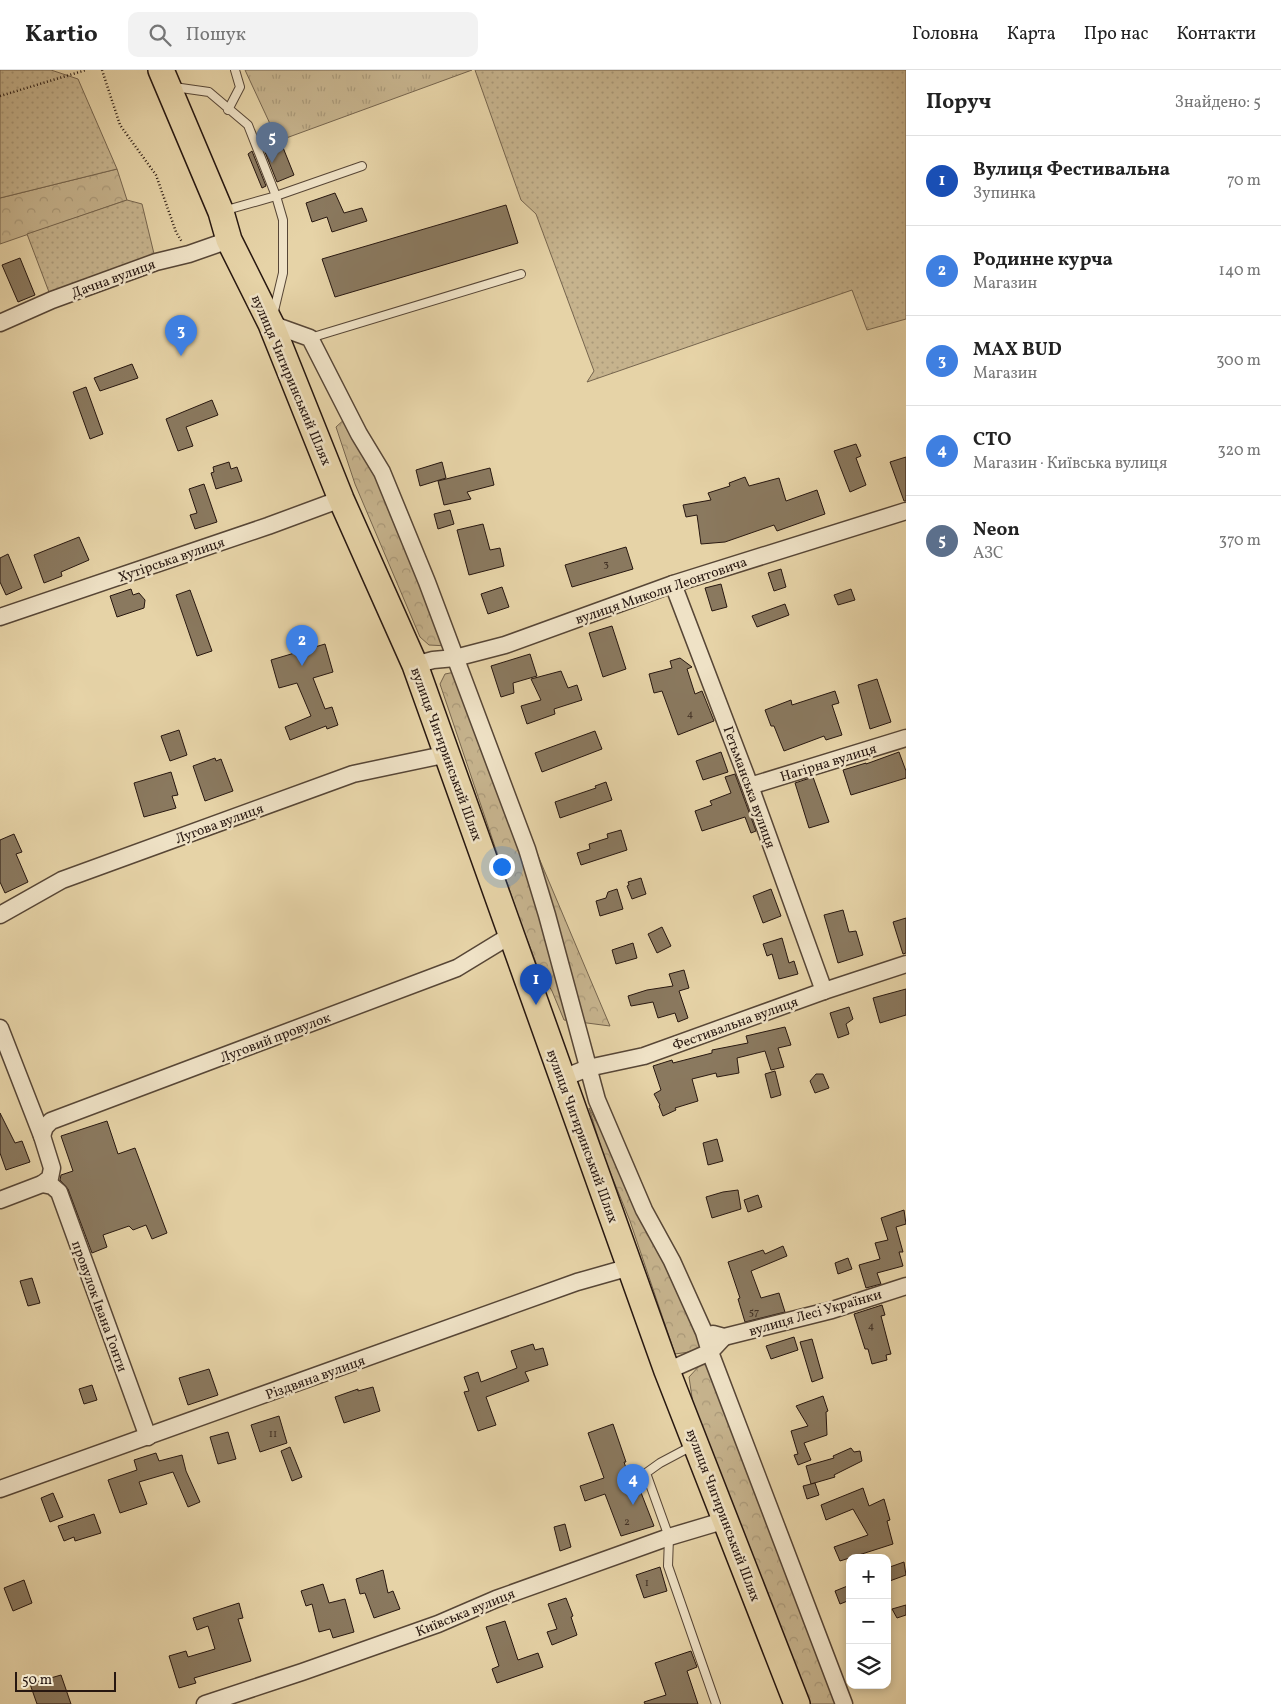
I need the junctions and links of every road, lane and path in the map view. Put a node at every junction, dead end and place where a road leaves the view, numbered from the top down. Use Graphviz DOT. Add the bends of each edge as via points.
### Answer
graph roads {
  1 [pos="86,70"];
  2 [pos="102,70"];
  3 [pos="234,70"];
  4 [pos="164,78"];
  5 [pos="0,96"];
  6 [pos="228,110"];
  7 [pos="362,166"];
  8 [pos="276,196"];
  9 [pos="221,212"];
  10 [pos="229,240"];
  11 [pos="189,254"];
  12 [pos="521,274"];
  13 [pos="0,323"];
  14 [pos="271,324"];
  15 [pos="310,338"];
  16 [pos="341,499"];
  17 [pos="906,511"];
  18 [pos="673,584"];
  19 [pos="0,617"];
  20 [pos="455,658"];
  21 [pos="415,665"];
  22 [pos="906,738"];
  23 [pos="448,754"];
  24 [pos="750,786"];
  25 [pos="0,915"];
  26 [pos="510,935"];
  27 [pos="906,964"];
  28 [pos="824,991"];
  29 [pos="0,1028"];
  30 [pos="588,1068"];
  31 [pos="564,1078"];
  32 [pos="42,1136"];
  33 [pos="42,1184"];
  34 [pos="0,1200"];
  35 [pos="630,1267"];
  36 [pos="906,1286"];
  37 [pos="704,1332"];
  38 [pos="724,1337"];
  39 [pos="710,1352"];
  40 [pos="667,1371"];
  41 [pos="148,1437"];
  42 [pos="696,1444"];
  43 [pos="0,1489"];
  44 [pos="726,1520"];
  45 [pos="668,1536"];
  46 [pos="205,1704"];
  47 [pos="716,1704"];
  48 [pos="797,1704"];
  49 [pos="844,1704"];
  1 -- 5 [label="path"];
  2 -- 11 [label="path" via="120,125 156,174 176,232"];
  3 -- 6 [label="lane" via="240,88"];
  4 -- 6 [label="lane" via="209,92"];
  4 -- 9 [label="main road, вулиця Чигиринський Шлях"];
  6 -- 8 [label="lane" via="248,124"];
  7 -- 8 [label="lane"];
  8 -- 9 [label="lane"];
  8 -- 14 [label="lane" via="283,220 283,273"];
  9 -- 10 [label="main road, вулиця Чигиринський Шлях"];
  10 -- 11 [label="street, Дачна вулиця"];
  10 -- 14 [label="main road, вулиця Чигиринський Шлях"];
  11 -- 13 [label="street, Дачна вулиця" via="156,262"];
  12 -- 15 [label="lane"];
  14 -- 15 [label="street"];
  14 -- 16 [label="main road, вулиця Чигиринський Шлях"];
  15 -- 20 [label="street" via="382,472"];
  16 -- 19 [label="street, Хутірська вулиця"];
  16 -- 21 [label="main road, вулиця Чигиринський Шлях"];
  17 -- 18 [label="street, вулиця Миколи Леонтовича"];
  18 -- 20 [label="street, вулиця Миколи Леонтовича" via="505,646"];
  18 -- 24 [label="street, Гетьманська вулиця"];
  20 -- 21 [label="street, вулиця Миколи Леонтовича"];
  20 -- 30 [label="street" via="527,849"];
  21 -- 23 [label="main road, вулиця Чигиринський Шлях"];
  22 -- 24 [label="street, Нагірна вулиця"];
  23 -- 25 [label="street, Лугова вулиця" via="353,774 62,880"];
  23 -- 26 [label="main road, вулиця Чигиринський Шлях"];
  24 -- 28 [label="street, Гетьманська вулиця"];
  26 -- 31 [label="main road, вулиця Чигиринський Шлях"];
  26 -- 32 [label="street, Луговий провулок" via="456,968 51,1121"];
  27 -- 28 [label="street, Фестивальна вулиця"];
  28 -- 30 [label="street, Фестивальна вулиця" via="644,1056"];
  29 -- 32 [label="street"];
  30 -- 31 [label="street, Фестивальна вулиця"];
  30 -- 37 [label="street" via="644,1210 672,1261"];
  31 -- 35 [label="main road, вулиця Чигиринський Шлях"];
  32 -- 33 [label="street" via="52,1168 50,1178"];
  33 -- 34 [label="street"];
  33 -- 41 [label="street, провулок Івана Гонти" via="59,1192"];
  35 -- 40 [label="main road, вулиця Чигиринський Шлях"];
  35 -- 41 [label="street, Різдвяна вулиця" via="578,1282"];
  36 -- 38 [label="street, вулиця Лесі Українки" via="832,1310"];
  37 -- 38 [label="street"];
  37 -- 39 [label="street"];
  38 -- 39 [label="street"];
  39 -- 40 [label="street"];
  39 -- 49 [label="street"];
  40 -- 42 [label="main road, вулиця Чигиринський Шлях"];
  41 -- 43 [label="street, Різдвяна вулиця"];
  42 -- 44 [label="main road, вулиця Чигиринський Шлях"];
  42 -- 45 [label="lane" via="646,1473"];
  44 -- 45 [label="street, Київська вулиця"];
  44 -- 48 [label="main road, вулиця Чигиринський Шлях"];
  45 -- 46 [label="street, Київська вулиця" via="496,1599 438,1624"];
  45 -- 47 [label="lane" via="668,1566"];
}
